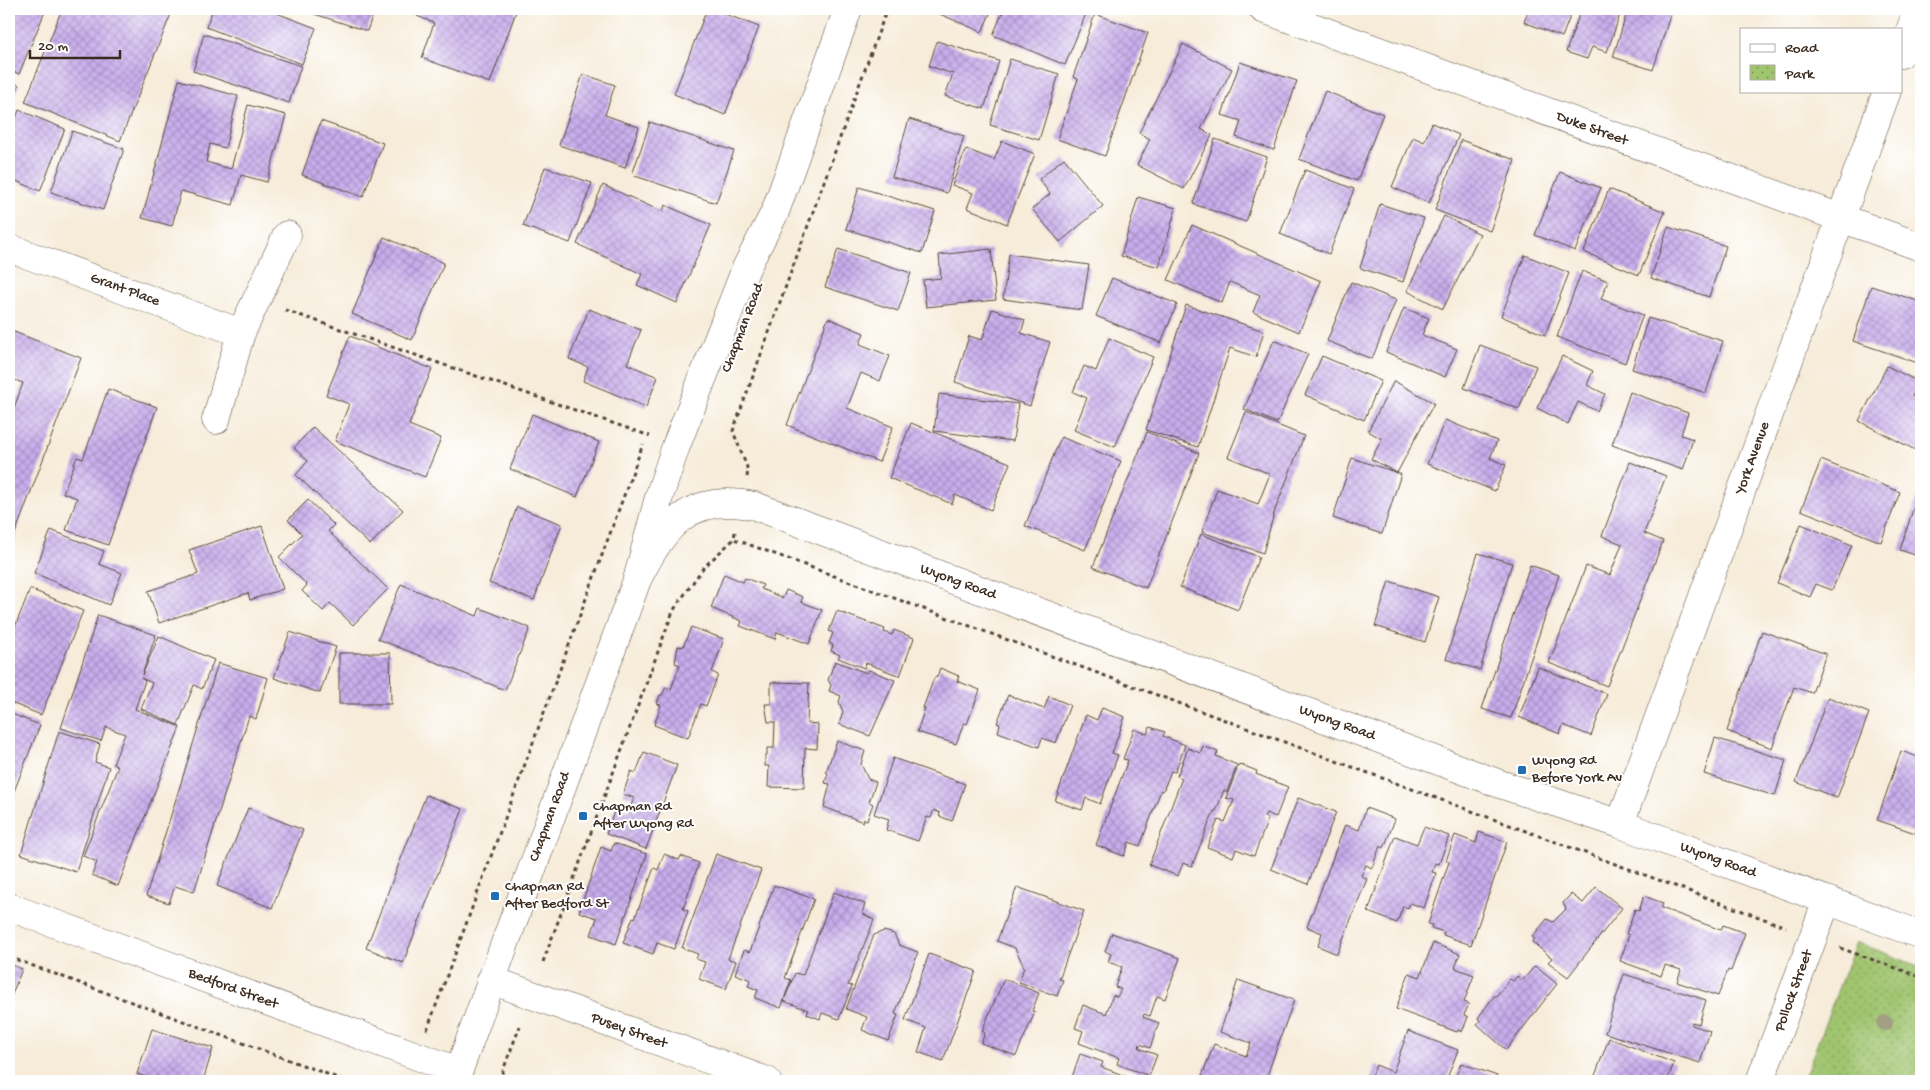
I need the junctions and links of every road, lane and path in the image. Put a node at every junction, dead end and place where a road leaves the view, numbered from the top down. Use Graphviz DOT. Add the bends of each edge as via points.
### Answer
graph roads {
  1 [pos="848,9"];
  2 [pos="887,9"];
  3 [pos="1263,9"];
  4 [pos="1918,9"];
  5 [pos="1902,51"];
  6 [pos="1887,92"];
  7 [pos="1839,218"];
  8 [pos="287,235"];
  9 [pos="1921,247"];
  10 [pos="9,248"];
  11 [pos="258,297"];
  12 [pos="241,333"];
  13 [pos="216,420"];
  14 [pos="646,435"];
  15 [pos="676,446"];
  16 [pos="748,505"];
  17 [pos="734,539"];
  18 [pos="637,580"];
  19 [pos="1620,824"];
  20 [pos="1827,900"];
  21 [pos="9,907"];
  22 [pos="1791,929"];
  23 [pos="1921,935"];
  24 [pos="1840,948"];
  25 [pos="9,957"];
  26 [pos="543,962"];
  27 [pos="1921,978"];
  28 [pos="491,980"];
  29 [pos="520,1026"];
  30 [pos="426,1032"];
  31 [pos="456,1076"];
  32 [pos="346,1081"];
  33 [pos="499,1081"];
  34 [pos="767,1081"];
  35 [pos="1760,1081"];
  1 -- 15 [label="street, Chapman Road" via="775,212 746,268"];
  2 -- 16 [label="path" via="733,432 748,470"];
  3 -- 7 [label="street, Duke Street"];
  4 -- 5 [label="street"];
  6 -- 7 [label="street, York Avenue"];
  7 -- 9 [label="street, Duke Street"];
  7 -- 19 [label="street, York Avenue"];
  8 -- 11 [label="street"];
  10 -- 12 [label="street, Grant Place"];
  11 -- 12 [label="street"];
  11 -- 14 [label="path" via="278,307"];
  12 -- 13 [label="street"];
  14 -- 15 [label="path"];
  14 -- 30 [label="path"];
  15 -- 18 [label="street, Chapman Road"];
  16 -- 17 [label="path"];
  16 -- 18 [label="street, Chapman Road" via="721,503 697,508 673,523 654,546"];
  16 -- 19 [label="street, Wyong Road" via="1500,784"];
  17 -- 22 [label="path"];
  17 -- 26 [label="path" via="703,568 673,610"];
  18 -- 28 [label="street, Chapman Road"];
  19 -- 20 [label="street, Wyong Road"];
  20 -- 23 [label="street, Wyong Road"];
  20 -- 35 [label="street, Pollock Street"];
  21 -- 31 [label="street, Bedford Street"];
  24 -- 27 [label="path"];
  25 -- 32 [label="path"];
  28 -- 31 [label="street, Chapman Road"];
  28 -- 34 [label="street, Pusey Street"];
  29 -- 33 [label="path"];
}
